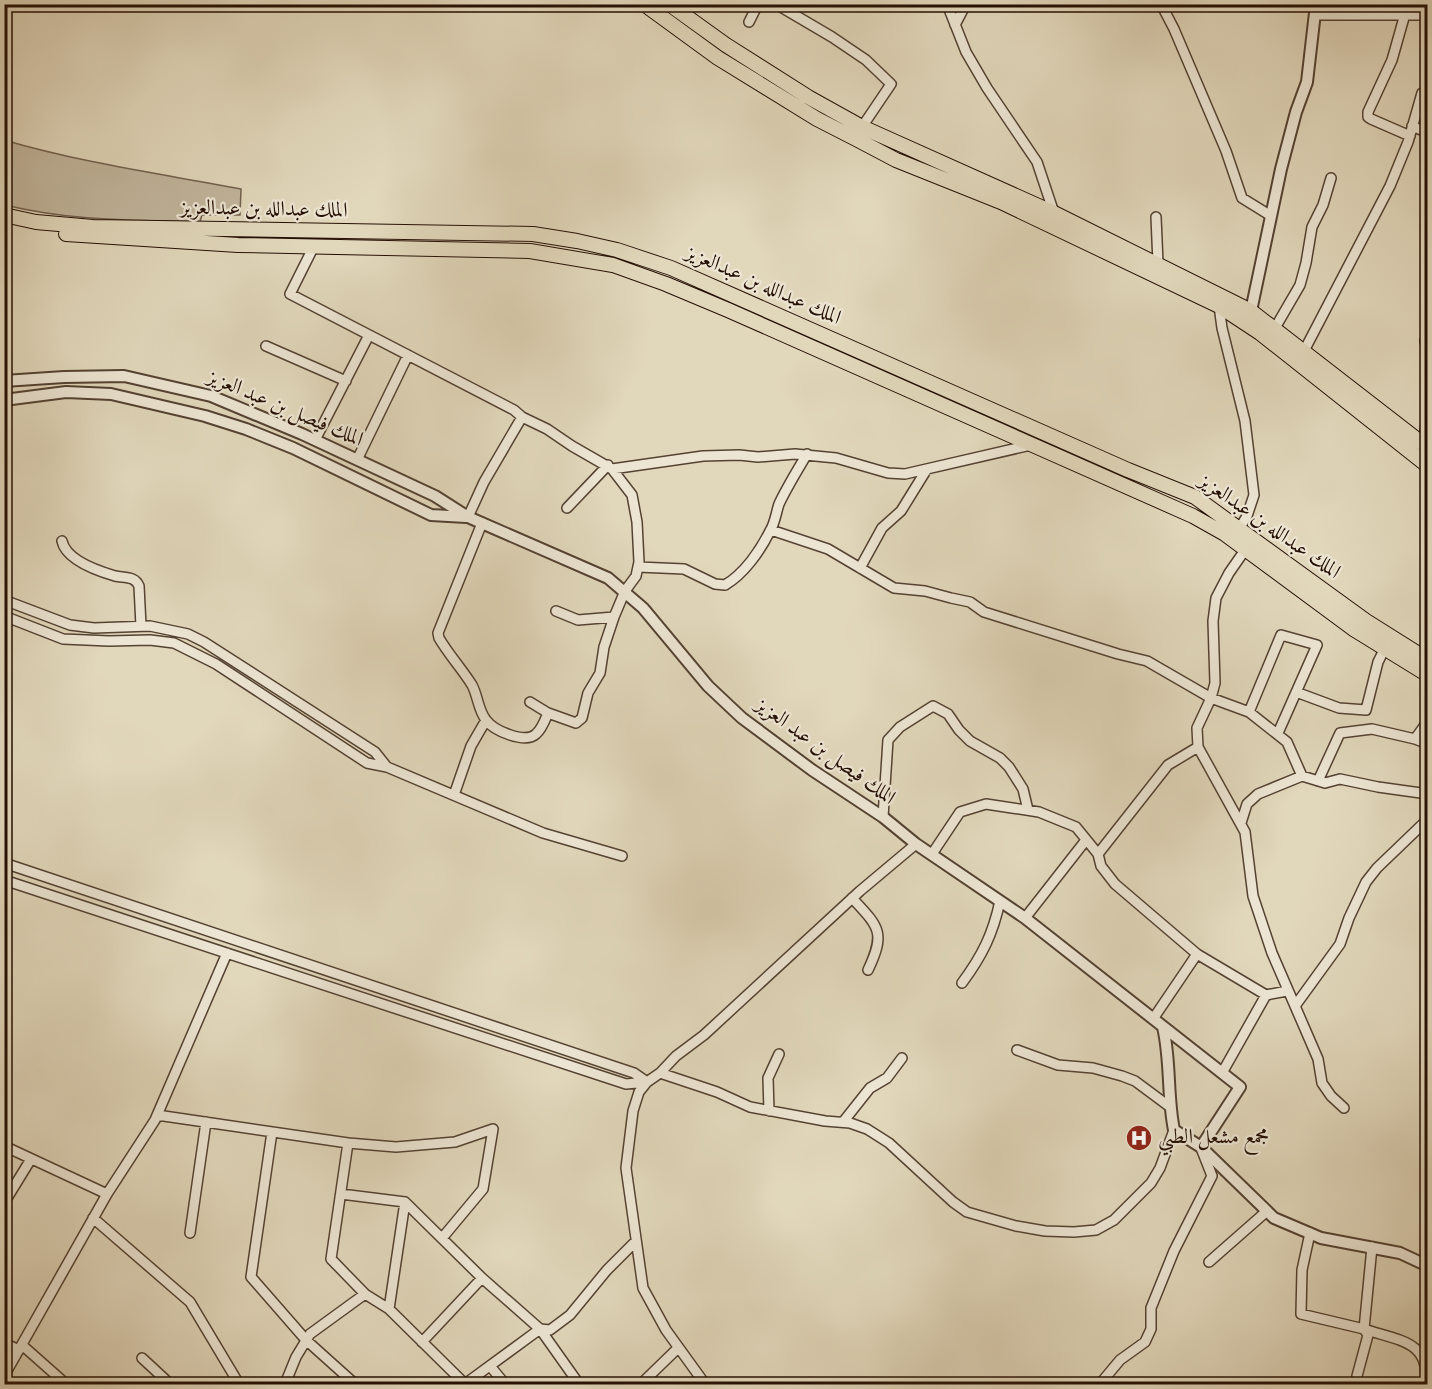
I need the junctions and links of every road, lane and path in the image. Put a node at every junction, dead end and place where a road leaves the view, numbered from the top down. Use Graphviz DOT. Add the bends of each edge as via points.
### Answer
graph roads {
  1 [pos="644,4"];
  2 [pos="669,4"];
  3 [pos="758,4"];
  4 [pos="776,4"];
  5 [pos="947,4"];
  6 [pos="966,4"];
  7 [pos="1161,4"];
  8 [pos="1316,10"];
  9 [pos="1405,14"];
  10 [pos="1428,15"];
  11 [pos="749,22"];
  12 [pos="955,25"];
  13 [pos="726,45"];
  14 [pos="718,58"];
  15 [pos="1422,93"];
  16 [pos="862,127"];
  17 [pos="1411,131"];
  18 [pos="1428,133"];
  19 [pos="1331,178"];
  20 [pos="1054,213"];
  21 [pos="4,215"];
  22 [pos="1156,216"];
  23 [pos="1271,216"];
  24 [pos="4,224"];
  25 [pos="314,246"];
  26 [pos="1158,263"];
  27 [pos="1221,300"];
  28 [pos="1251,311"];
  29 [pos="1275,328"];
  30 [pos="1427,332"];
  31 [pos="369,335"];
  32 [pos="266,346"];
  33 [pos="1304,351"];
  34 [pos="1428,353"];
  35 [pos="408,355"];
  36 [pos="124,376"];
  37 [pos="4,381"];
  38 [pos="346,381"];
  39 [pos="123,396"];
  40 [pos="4,400"];
  41 [pos="1428,411"];
  42 [pos="522,417"];
  43 [pos="315,440"];
  44 [pos="1034,445"];
  45 [pos="1425,447"];
  46 [pos="807,454"];
  47 [pos="357,460"];
  48 [pos="1428,466"];
  49 [pos="610,467"];
  50 [pos="927,469"];
  51 [pos="567,508"];
  52 [pos="468,517"];
  53 [pos="482,523"];
  54 [pos="1239,529"];
  55 [pos="771,530"];
  56 [pos="62,541"];
  57 [pos="1245,550"];
  58 [pos="638,567"];
  59 [pos="860,568"];
  60 [pos="625,591"];
  61 [pos="4,600"];
  62 [pos="556,611"];
  63 [pos="4,616"];
  64 [pos="614,617"];
  65 [pos="141,626"];
  66 [pos="1384,648"];
  67 [pos="1428,660"];
  68 [pos="1428,675"];
  69 [pos="1296,692"];
  70 [pos="1211,698"];
  71 [pos="530,702"];
  72 [pos="1366,711"];
  73 [pos="1249,712"];
  74 [pos="548,713"];
  75 [pos="486,720"];
  76 [pos="1428,721"];
  77 [pos="1372,729"];
  78 [pos="1278,733"];
  79 [pos="1415,739"];
  80 [pos="1428,744"];
  81 [pos="1198,747"];
  82 [pos="387,767"];
  83 [pos="1302,776"];
  84 [pos="1318,781"];
  85 [pos="1428,794"];
  86 [pos="454,795"];
  87 [pos="1028,810"];
  88 [pos="883,817"];
  89 [pos="1428,819"];
  90 [pos="1241,823"];
  91 [pos="1086,840"];
  92 [pos="916,843"];
  93 [pos="932,854"];
  94 [pos="1098,854"];
  95 [pos="622,856"];
  96 [pos="4,864"];
  97 [pos="4,880"];
  98 [pos="852,898"];
  99 [pos="1000,901"];
  100 [pos="1024,918"];
  101 [pos="227,953"];
  102 [pos="1197,954"];
  103 [pos="868,970"];
  104 [pos="962,983"];
  105 [pos="1287,991"];
  106 [pos="1266,995"];
  107 [pos="1295,1006"];
  108 [pos="1153,1019"];
  109 [pos="1163,1027"];
  110 [pos="1017,1050"];
  111 [pos="779,1054"];
  112 [pos="902,1058"];
  113 [pos="660,1073"];
  114 [pos="1222,1073"];
  115 [pos="647,1082"];
  116 [pos="1170,1107"];
  117 [pos="1344,1108"];
  118 [pos="770,1111"];
  119 [pos="157,1115"];
  120 [pos="206,1122"];
  121 [pos="843,1122"];
  122 [pos="1174,1130"];
  123 [pos="272,1132"];
  124 [pos="348,1143"];
  125 [pos="4,1146"];
  126 [pos="1201,1147"];
  127 [pos="31,1159"];
  128 [pos="107,1194"];
  129 [pos="341,1194"];
  130 [pos="405,1202"];
  131 [pos="4,1203"];
  132 [pos="1267,1211"];
  133 [pos="93,1218"];
  134 [pos="190,1233"];
  135 [pos="1310,1233"];
  136 [pos="443,1237"];
  137 [pos="635,1242"];
  138 [pos="1372,1247"];
  139 [pos="1209,1262"];
  140 [pos="1428,1266"];
  141 [pos="482,1278"];
  142 [pos="364,1294"];
  143 [pos="389,1309"];
  144 [pos="540,1329"];
  145 [pos="1364,1329"];
  146 [pos="306,1340"];
  147 [pos="422,1342"];
  148 [pos="4,1343"];
  149 [pos="21,1348"];
  150 [pos="678,1348"];
  151 [pos="142,1358"];
  152 [pos="490,1366"];
  153 [pos="4,1376"];
  154 [pos="476,1381"];
  155 [pos="66,1384"];
  156 [pos="170,1384"];
  157 [pos="239,1384"];
  158 [pos="285,1384"];
  159 [pos="355,1384"];
  160 [pos="465,1384"];
  161 [pos="505,1384"];
  162 [pos="579,1384"];
  163 [pos="641,1384"];
  164 [pos="705,1384"];
  165 [pos="1100,1384"];
  166 [pos="1357,1384"];
  167 [pos="1425,1384"];
  1 -- 14 [label="main road"];
  2 -- 13 [label="main road"];
  3 -- 11 [label="street"];
  4 -- 16 [label="street" via="866,60 891,84"];
  5 -- 12 [label="street"];
  6 -- 12 [label="street"];
  7 -- 23 [label="street" via="1226,151 1242,198"];
  8 -- 9 [label="street"];
  8 -- 23 [label="street" via="1306,82"];
  9 -- 10 [label="street"];
  9 -- 17 [label="street" via="1392,60 1368,117"];
  12 -- 20 [label="street" via="987,88 1036,162"];
  13 -- 14 [label="main road"];
  13 -- 16 [label="main road"];
  14 -- 27 [label="main road" via="817,119 896,160"];
  15 -- 17 [label="street"];
  16 -- 20 [label="main road"];
  17 -- 18 [label="street"];
  17 -- 33 [label="street" via="1378,212"];
  19 -- 29 [label="street" via="1312,227 1300,285"];
  20 -- 26 [label="main road"];
  21 -- 54 [label="main road, الملك عبدالله بن عبدالعزيز" via="93,227 533,234 617,250 670,268 1195,497"];
  22 -- 26 [label="street"];
  23 -- 28 [label="street"];
  24 -- 25 [label="main road, الملك عبدالله بن عبدالعزيز" via="90,237"];
  25 -- 31 [label="street" via="290,294"];
  25 -- 44 [label="main road, الملك عبدالله بن عبدالعزيز" via="530,251 613,265 728,310"];
  26 -- 27 [label="main road"];
  27 -- 28 [label="main road"];
  27 -- 48 [label="main road"];
  27 -- 54 [label="street" via="1222,328 1245,421 1254,495"];
  28 -- 29 [label="main road"];
  29 -- 33 [label="main road"];
  30 -- 34 [label="street"];
  31 -- 35 [label="street"];
  31 -- 38 [label="street"];
  32 -- 38 [label="street"];
  33 -- 45 [label="main road"];
  35 -- 42 [label="street"];
  35 -- 47 [label="street"];
  36 -- 37 [label="street, الملك فيصل بن عبد العزيز"];
  36 -- 39 [label="street"];
  36 -- 43 [label="street, الملك فيصل بن عبد العزيز" via="211,396"];
  38 -- 43 [label="street"];
  39 -- 40 [label="street, الملك فيصل بن عبد العزيز" via="66,392"];
  39 -- 52 [label="street, الملك فيصل بن عبد العزيز" via="246,429 431,515"];
  41 -- 45 [label="street"];
  42 -- 49 [label="street"];
  42 -- 52 [label="street"];
  43 -- 47 [label="street, الملك فيصل بن عبد العزيز"];
  44 -- 50 [label="street"];
  44 -- 57 [label="main road, الملك عبدالله بن عبدالعزيز" via="1193,516"];
  46 -- 49 [label="street" via="703,456"];
  46 -- 50 [label="street" via="888,473"];
  46 -- 55 [label="street" via="778,507"];
  47 -- 52 [label="street, الملك فيصل بن عبد العزيز" via="435,496"];
  49 -- 51 [label="street"];
  49 -- 58 [label="street" via="633,495"];
  50 -- 59 [label="street" via="901,511 882,528"];
  52 -- 53 [label="street, الملك فيصل بن عبد العزيز"];
  53 -- 60 [label="street, الملك فيصل بن عبد العزيز" via="608,578"];
  53 -- 75 [label="street" via="438,633 474,688"];
  54 -- 67 [label="main road, الملك عبدالله بن عبدالعزيز" via="1366,621"];
  55 -- 58 [label="street" via="741,573 725,585 684,569"];
  55 -- 59 [label="street" via="828,549"];
  56 -- 65 [label="street" via="66,552 80,562 137,582"];
  57 -- 66 [label="main road, الملك عبدالله بن عبدالعزيز"];
  57 -- 70 [label="street" via="1216,598 1215,683"];
  58 -- 60 [label="street"];
  59 -- 70 [label="street" via="894,588 970,602 984,612 1146,661"];
  60 -- 64 [label="street"];
  60 -- 88 [label="street, الملك فيصل بن عبد العزيز" via="708,686 742,717"];
  61 -- 65 [label="street" via="70,625"];
  62 -- 64 [label="street" via="578,620"];
  63 -- 82 [label="street" via="63,639 174,643 216,664 367,763"];
  64 -- 74 [label="street" via="600,673 588,693 582,718 576,723"];
  65 -- 82 [label="street" via="189,634 204,642 375,752"];
  66 -- 68 [label="main road, الملك عبدالله بن عبدالعزيز"];
  66 -- 72 [label="street"];
  69 -- 72 [label="street" via="1339,708"];
  69 -- 73 [label="street" via="1317,645 1281,635"];
  69 -- 78 [label="street"];
  70 -- 73 [label="street"];
  70 -- 81 [label="street" via="1197,728"];
  71 -- 74 [label="street"];
  72 -- 77 [label="street"];
  73 -- 78 [label="street"];
  74 -- 75 [label="street" via="540,730 529,738 504,733"];
  75 -- 86 [label="street" via="471,746"];
  76 -- 79 [label="street"];
  77 -- 79 [label="street"];
  77 -- 84 [label="street" via="1340,733"];
  78 -- 83 [label="street" via="1287,742"];
  79 -- 80 [label="street"];
  81 -- 90 [label="street"];
  81 -- 94 [label="street" via="1168,765"];
  82 -- 86 [label="street"];
  83 -- 84 [label="street"];
  83 -- 90 [label="street" via="1258,794 1247,804"];
  84 -- 85 [label="street" via="1340,779"];
  86 -- 95 [label="street" via="543,832"];
  87 -- 88 [label="street" via="1023,789 1009,767 970,741 948,714 933,706 900,727 888,740"];
  87 -- 91 [label="street" via="1076,827"];
  87 -- 93 [label="street" via="986,804 960,812"];
  88 -- 92 [label="street, الملك فيصل بن عبد العزيز"];
  89 -- 107 [label="street" via="1366,882 1340,944"];
  90 -- 105 [label="street" via="1253,896"];
  91 -- 94 [label="street"];
  91 -- 100 [label="street"];
  92 -- 93 [label="street, الملك فيصل بن عبد العزيز"];
  92 -- 98 [label="street"];
  93 -- 99 [label="street, الملك فيصل بن عبد العزيز"];
  94 -- 102 [label="street" via="1101,866 1115,884"];
  96 -- 115 [label="street" via="634,1073"];
  97 -- 101 [label="street"];
  98 -- 103 [label="street" via="878,933 877,951"];
  98 -- 113 [label="street"];
  99 -- 100 [label="street, الملك فيصل بن عبد العزيز"];
  99 -- 104 [label="street" via="993,930"];
  100 -- 108 [label="street, الملك فيصل بن عبد العزيز"];
  101 -- 115 [label="street" via="626,1084"];
  101 -- 119 [label="street"];
  102 -- 106 [label="street"];
  102 -- 108 [label="street"];
  105 -- 106 [label="street"];
  105 -- 107 [label="street"];
  106 -- 114 [label="street"];
  107 -- 117 [label="street" via="1318,1059 1322,1083"];
  108 -- 109 [label="street, الملك فيصل بن عبد العزيز"];
  109 -- 114 [label="street, الملك فيصل بن عبد العزيز"];
  109 -- 116 [label="street" via="1168,1048"];
  110 -- 116 [label="street" via="1058,1065 1122,1076"];
  111 -- 118 [label="street" via="768,1078"];
  112 -- 121 [label="street" via="887,1078 870,1088"];
  113 -- 115 [label="street"];
  113 -- 118 [label="street"];
  114 -- 126 [label="street, الملك فيصل بن عبد العزيز" via="1240,1087"];
  115 -- 137 [label="street" via="633,1111 626,1168"];
  116 -- 122 [label="street"];
  118 -- 121 [label="street"];
  119 -- 120 [label="street"];
  119 -- 128 [label="street"];
  120 -- 123 [label="street"];
  120 -- 134 [label="street"];
  121 -- 122 [label="street" via="867,1129 889,1143 968,1212 1016,1226 1074,1232 1096,1230 1114,1220 1149,1186"];
  122 -- 126 [label="street"];
  123 -- 124 [label="street"];
  123 -- 146 [label="street" via="251,1277"];
  124 -- 129 [label="street"];
  124 -- 136 [label="street" via="396,1147 455,1142 493,1129 483,1189"];
  125 -- 127 [label="street"];
  126 -- 132 [label="street"];
  126 -- 165 [label="street" via="1212,1176 1150,1308 1151,1329 1145,1342 1120,1360"];
  127 -- 128 [label="street"];
  127 -- 131 [label="street"];
  128 -- 133 [label="street"];
  129 -- 130 [label="street"];
  129 -- 142 [label="street" via="331,1259"];
  130 -- 136 [label="street"];
  130 -- 143 [label="street"];
  132 -- 135 [label="street" via="1274,1218"];
  132 -- 139 [label="street"];
  133 -- 149 [label="street"];
  133 -- 157 [label="street" via="190,1302"];
  135 -- 138 [label="street"];
  135 -- 145 [label="street" via="1302,1270 1301,1314"];
  136 -- 141 [label="street"];
  137 -- 144 [label="street" via="570,1315 550,1330"];
  137 -- 150 [label="street" via="643,1288"];
  138 -- 140 [label="street" via="1400,1253"];
  138 -- 145 [label="street"];
  141 -- 144 [label="street"];
  141 -- 147 [label="street"];
  142 -- 143 [label="street"];
  142 -- 146 [label="street"];
  143 -- 147 [label="street"];
  144 -- 152 [label="street"];
  144 -- 162 [label="street"];
  145 -- 166 [label="street" via="1368,1335"];
  145 -- 167 [label="street" via="1413,1345 1425,1360"];
  146 -- 158 [label="street"];
  146 -- 159 [label="street"];
  147 -- 160 [label="street"];
  148 -- 149 [label="street"];
  149 -- 153 [label="street"];
  149 -- 155 [label="street"];
  150 -- 163 [label="street"];
  150 -- 164 [label="street"];
  151 -- 156 [label="street"];
  152 -- 154 [label="street"];
  152 -- 161 [label="street"];
  154 -- 160 [label="street"];
}
